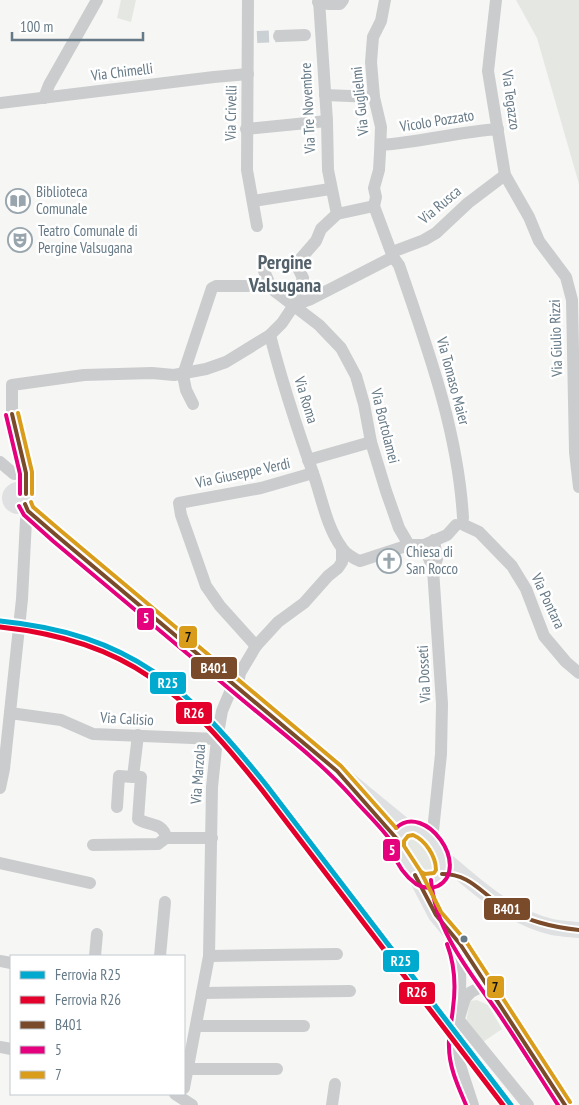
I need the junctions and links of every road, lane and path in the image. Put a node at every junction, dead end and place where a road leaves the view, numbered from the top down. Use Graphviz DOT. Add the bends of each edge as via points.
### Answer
graph roads {
  1 [pos="97,0"];
  2 [pos="248,0"];
  3 [pos="342,0"];
  4 [pos="385,0"];
  5 [pos="496,0"];
  6 [pos="318,1"];
  7 [pos="314,35"];
  8 [pos="279,36"];
  9 [pos="248,74"];
  10 [pos="325,95"];
  11 [pos="374,96"];
  12 [pos="44,98"];
  13 [pos="0,103"];
  14 [pos="327,121"];
  15 [pos="246,129"];
  16 [pos="498,129"];
  17 [pos="381,145"];
  18 [pos="505,175"];
  19 [pos="330,189"];
  20 [pos="253,200"];
  21 [pos="374,206"];
  22 [pos="337,214"];
  23 [pos="257,226"];
  24 [pos="392,255"];
  25 [pos="294,305"];
  26 [pos="270,335"];
  27 [pos="183,375"];
  28 [pos="193,404"];
  29 [pos="6,416"];
  30 [pos="371,442"];
  31 [pos="308,460"];
  32 [pos="0,462"];
  33 [pos="26,473"];
  34 [pos="313,473"];
  35 [pos="579,487"];
  36 [pos="18,498"];
  37 [pos="461,523"];
  38 [pos="429,542"];
  39 [pos="410,545"];
  40 [pos="342,549"];
  41 [pos="256,646"];
  42 [pos="579,673"];
  43 [pos="234,682"];
  44 [pos="7,704"];
  45 [pos="138,735"];
  46 [pos="217,739"];
  47 [pos="133,777"];
  48 [pos="0,788"];
  49 [pos="436,803"];
  50 [pos="116,807"];
  51 [pos="406,831"];
  52 [pos="166,838"];
  53 [pos="212,838"];
  54 [pos="93,845"];
  55 [pos="438,852"];
  56 [pos="0,864"];
  57 [pos="415,875"];
  58 [pos="439,876"];
  59 [pos="463,877"];
  60 [pos="90,883"];
  61 [pos="165,902"];
  62 [pos="446,927"];
  63 [pos="579,930"];
  64 [pos="97,934"];
  65 [pos="460,944"];
  66 [pos="337,954"];
  67 [pos="96,955"];
  68 [pos="160,955"];
  69 [pos="209,956"];
  70 [pos="485,981"];
  71 [pos="460,989"];
  72 [pos="350,991"];
  73 [pos="202,994"];
  74 [pos="458,1019"];
  75 [pos="196,1026"];
  76 [pos="304,1026"];
  77 [pos="277,1069"];
  78 [pos="187,1070"];
  79 [pos="185,1083"];
  80 [pos="335,1084"];
  81 [pos="332,1105"];
  82 [pos="472,1105"];
  83 [pos="528,1105"];
  84 [pos="566,1105"];
  1 -- 12 [label="street"];
  2 -- 9 [label="street, Via Crivelli" via="252,38"];
  3 -- 6 [label="street" via="340,4"];
  4 -- 11 [label="street, Via Guglielmi" via="373,38"];
  5 -- 16 [label="street, Via Tegazzo" via="488,71"];
  6 -- 7 [label="street, Via Tre Novembre"];
  7 -- 8 [label="street"];
  7 -- 10 [label="street, Via Tre Novembre"];
  9 -- 12 [label="street, Via Chimelli"];
  9 -- 15 [label="street, Via Crivelli"];
  10 -- 11 [label="street"];
  10 -- 14 [label="street, Via Tre Novembre"];
  11 -- 17 [label="street, Via Guglielmi" via="381,127"];
  12 -- 13 [label="street, Via Chimelli"];
  14 -- 15 [label="street"];
  14 -- 19 [label="street, Via Tre Novembre"];
  15 -- 20 [label="street, Via Crivelli" via="247,170"];
  16 -- 17 [label="street, Vicolo Pozzato"];
  16 -- 18 [label="street, Via Tegazzo"];
  17 -- 21 [label="street, Via Guglielmi"];
  18 -- 24 [label="street, Via Rusca" via="436,233"];
  18 -- 35 [label="street, Via Giulio Rizzi" via="539,241 566,277 572,300 575,452"];
  19 -- 20 [label="street"];
  19 -- 22 [label="street, Via Tre Novembre"];
  20 -- 23 [label="street, Via Crivelli"];
  21 -- 22 [label="street"];
  21 -- 24 [label="street, Via Tomaso Maier"];
  22 -- 25 [label="street" via="321,229 316,241 293,261 303,278"];
  24 -- 25 [label="street, Via Rusca"];
  24 -- 37 [label="street, Via Tomaso Maier" via="399,265 442,396 457,461"];
  25 -- 26 [label="street"];
  25 -- 27 [label="street, Via Bortolamei" via="268,281 212,288"];
  25 -- 30 [label="street, Via Bortolamei" via="340,348 356,376"];
  26 -- 27 [label="street" via="226,362"];
  26 -- 31 [label="street, Via Roma"];
  27 -- 28 [label="street"];
  27 -- 29 [label="street" via="84,375 12,385"];
  29 -- 33 [label="street"];
  30 -- 31 [label="street"];
  30 -- 39 [label="street, Via Bortolamei" via="399,528"];
  31 -- 34 [label="street, Via Roma"];
  32 -- 33 [label="street" via="14,474"];
  33 -- 36 [label="street"];
  34 -- 40 [label="street, Via Roma"];
  34 -- 41 [label="street, Via Giuseppe Verdi" via="261,488 179,503 206,586"];
  36 -- 43 [label="main road"];
  36 -- 44 [label="street" via="26,520 22,599"];
  37 -- 38 [label="street"];
  37 -- 42 [label="street, Via Pontara" via="479,532 512,566 526,589 544,636"];
  38 -- 39 [label="street"];
  38 -- 49 [label="street, Via Dosseti" via="442,704"];
  39 -- 40 [label="street" via="360,560"];
  40 -- 41 [label="street, Via Marzola" via="342,562 338,568"];
  41 -- 43 [label="street, Via Marzola"];
  43 -- 46 [label="street, Via Marzola" via="222,711"];
  43 -- 51 [label="main road"];
  44 -- 45 [label="street, Via Calisio" via="61,720 93,734"];
  44 -- 48 [label="street"];
  45 -- 46 [label="street, Via Calisio"];
  45 -- 47 [label="street"];
  46 -- 53 [label="street, Via Marzola" via="212,787"];
  47 -- 50 [label="street" via="119,776"];
  47 -- 52 [label="street" via="141,777 138,819 157,825"];
  49 -- 51 [label="street, Via Dosseti" via="428,819"];
  49 -- 55 [label="street, Via Dosseti" via="433,831"];
  51 -- 55 [label="main road" via="424,833"];
  51 -- 57 [label="main road" via="398,848"];
  52 -- 53 [label="street"];
  52 -- 54 [label="street" via="158,844"];
  53 -- 69 [label="street, Via Marzola"];
  55 -- 58 [label="main road" via="444,868"];
  55 -- 59 [label="main road"];
  56 -- 60 [label="street"];
  57 -- 58 [label="main road" via="424,882"];
  57 -- 62 [label="main road" via="429,904"];
  58 -- 59 [label="main road" via="455,874"];
  58 -- 65 [label="main road" via="440,904"];
  59 -- 63 [label="main road" via="502,906 530,920"];
  61 -- 68 [label="street"];
  62 -- 65 [label="main road"];
  62 -- 71 [label="street" via="460,961"];
  64 -- 67 [label="street"];
  65 -- 70 [label="main road"];
  66 -- 69 [label="street"];
  69 -- 73 [label="street, Via Marzola"];
  70 -- 71 [label="street" via="473,977"];
  70 -- 74 [label="street" via="467,995"];
  70 -- 84 [label="main road"];
  71 -- 74 [label="street"];
  72 -- 73 [label="street"];
  73 -- 75 [label="street, Via Marzola"];
  74 -- 82 [label="street" via="454,1050"];
  74 -- 83 [label="street"];
  75 -- 76 [label="street"];
  75 -- 78 [label="street, Via Marzola"];
  77 -- 78 [label="street"];
  78 -- 79 [label="street, Via Marzola"];
  80 -- 81 [label="street"];
}
